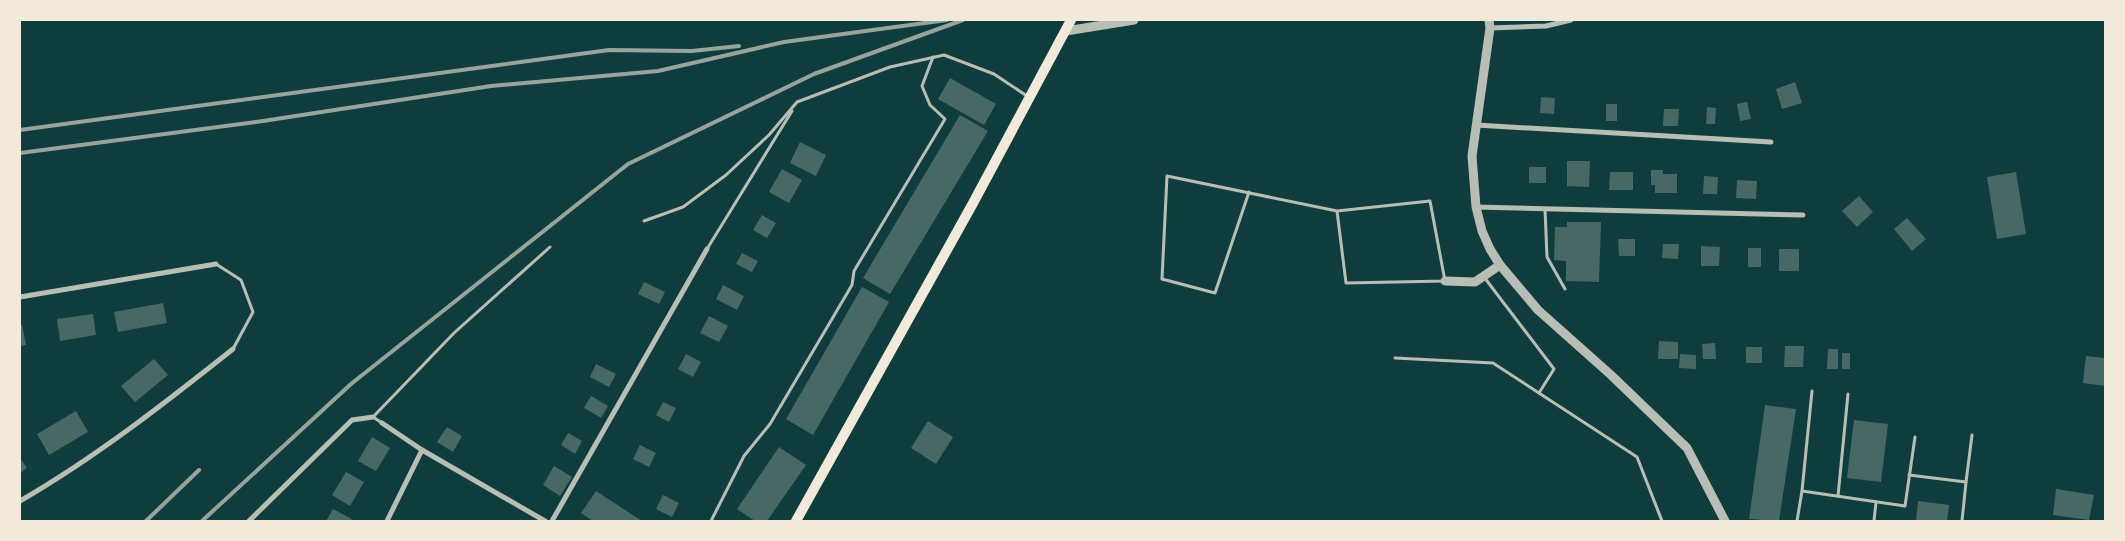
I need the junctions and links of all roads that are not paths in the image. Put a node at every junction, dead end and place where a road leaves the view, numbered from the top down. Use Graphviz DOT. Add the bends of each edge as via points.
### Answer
graph roads {
  1 [pos="1072,20"];
  2 [pos="1134,20"];
  3 [pos="1571,20"];
  4 [pos="1489,24"];
  5 [pos="1066,31"];
  6 [pos="933,58"];
  7 [pos="1030,98"];
  8 [pos="797,102"];
  9 [pos="1475,125"];
  10 [pos="1771,142"];
  11 [pos="1249,192"];
  12 [pos="1476,207"];
  13 [pos="1545,209"];
  14 [pos="1337,211"];
  15 [pos="1803,215"];
  16 [pos="644,221"];
  17 [pos="550,247"];
  18 [pos="707,249"];
  19 [pos="216,264"];
  20 [pos="1500,265"];
  21 [pos="1484,276"];
  22 [pos="1445,281"];
  23 [pos="1565,289"];
  24 [pos="20,297"];
  25 [pos="233,349"];
  26 [pos="1395,358"];
  27 [pos="1812,391"];
  28 [pos="1539,393"];
  29 [pos="1848,394"];
  30 [pos="373,416"];
  31 [pos="382,423"];
  32 [pos="1972,435"];
  33 [pos="1915,437"];
  34 [pos="422,450"];
  35 [pos="1909,475"];
  36 [pos="1966,482"];
  37 [pos="1802,491"];
  38 [pos="1838,496"];
  39 [pos="20,501"];
  40 [pos="1876,502"];
  41 [pos="249,521"];
  42 [pos="387,521"];
  43 [pos="544,521"];
  44 [pos="552,521"];
  45 [pos="710,521"];
  46 [pos="796,521"];
  47 [pos="1662,521"];
  48 [pos="1725,521"];
  49 [pos="1797,521"];
  50 [pos="1874,521"];
  51 [pos="1962,521"];
  1 -- 5 [label="main road"];
  2 -- 5 [label="street"];
  3 -- 4 [label="street" via="1546,26"];
  4 -- 9 [label="street"];
  5 -- 7 [label="main road"];
  6 -- 7 [label="lane" via="944,55 994,74"];
  6 -- 8 [label="lane" via="890,67"];
  6 -- 45 [label="lane" via="922,86 930,105 945,119 854,271 852,285 770,424 744,456"];
  7 -- 46 [label="main road"];
  8 -- 16 [label="lane" via="769,135 726,175 684,207"];
  8 -- 18 [label="lane"];
  9 -- 10 [label="street"];
  9 -- 12 [label="street" via="1472,156"];
  11 -- 11 [label="lane" via="1167,176 1162,279 1215,293"];
  11 -- 14 [label="lane"];
  12 -- 13 [label="street"];
  12 -- 20 [label="street" via="1486,240"];
  13 -- 15 [label="street"];
  13 -- 23 [label="lane" via="1547,257"];
  14 -- 22 [label="lane" via="1346,282"];
  14 -- 22 [label="lane" via="1430,202"];
  17 -- 30 [label="lane" via="454,333"];
  18 -- 44 [label="street"];
  19 -- 24 [label="street"];
  19 -- 25 [label="lane" via="241,280 253,312"];
  20 -- 21 [label="street"];
  20 -- 48 [label="street" via="1538,310 1687,448"];
  21 -- 22 [label="street" via="1475,282"];
  21 -- 28 [label="lane" via="1554,369"];
  25 -- 39 [label="street" via="64,476"];
  26 -- 28 [label="lane" via="1493,363"];
  27 -- 37 [label="lane"];
  28 -- 47 [label="lane" via="1637,456"];
  29 -- 38 [label="lane"];
  30 -- 31 [label="lane"];
  30 -- 41 [label="street" via="352,420"];
  31 -- 34 [label="street"];
  32 -- 36 [label="lane"];
  33 -- 35 [label="lane"];
  34 -- 42 [label="street"];
  34 -- 43 [label="street"];
  35 -- 36 [label="lane"];
  35 -- 40 [label="lane" via="1905,506"];
  36 -- 51 [label="lane"];
  37 -- 38 [label="lane"];
  37 -- 49 [label="lane"];
  38 -- 40 [label="lane"];
  40 -- 50 [label="lane"];
}
